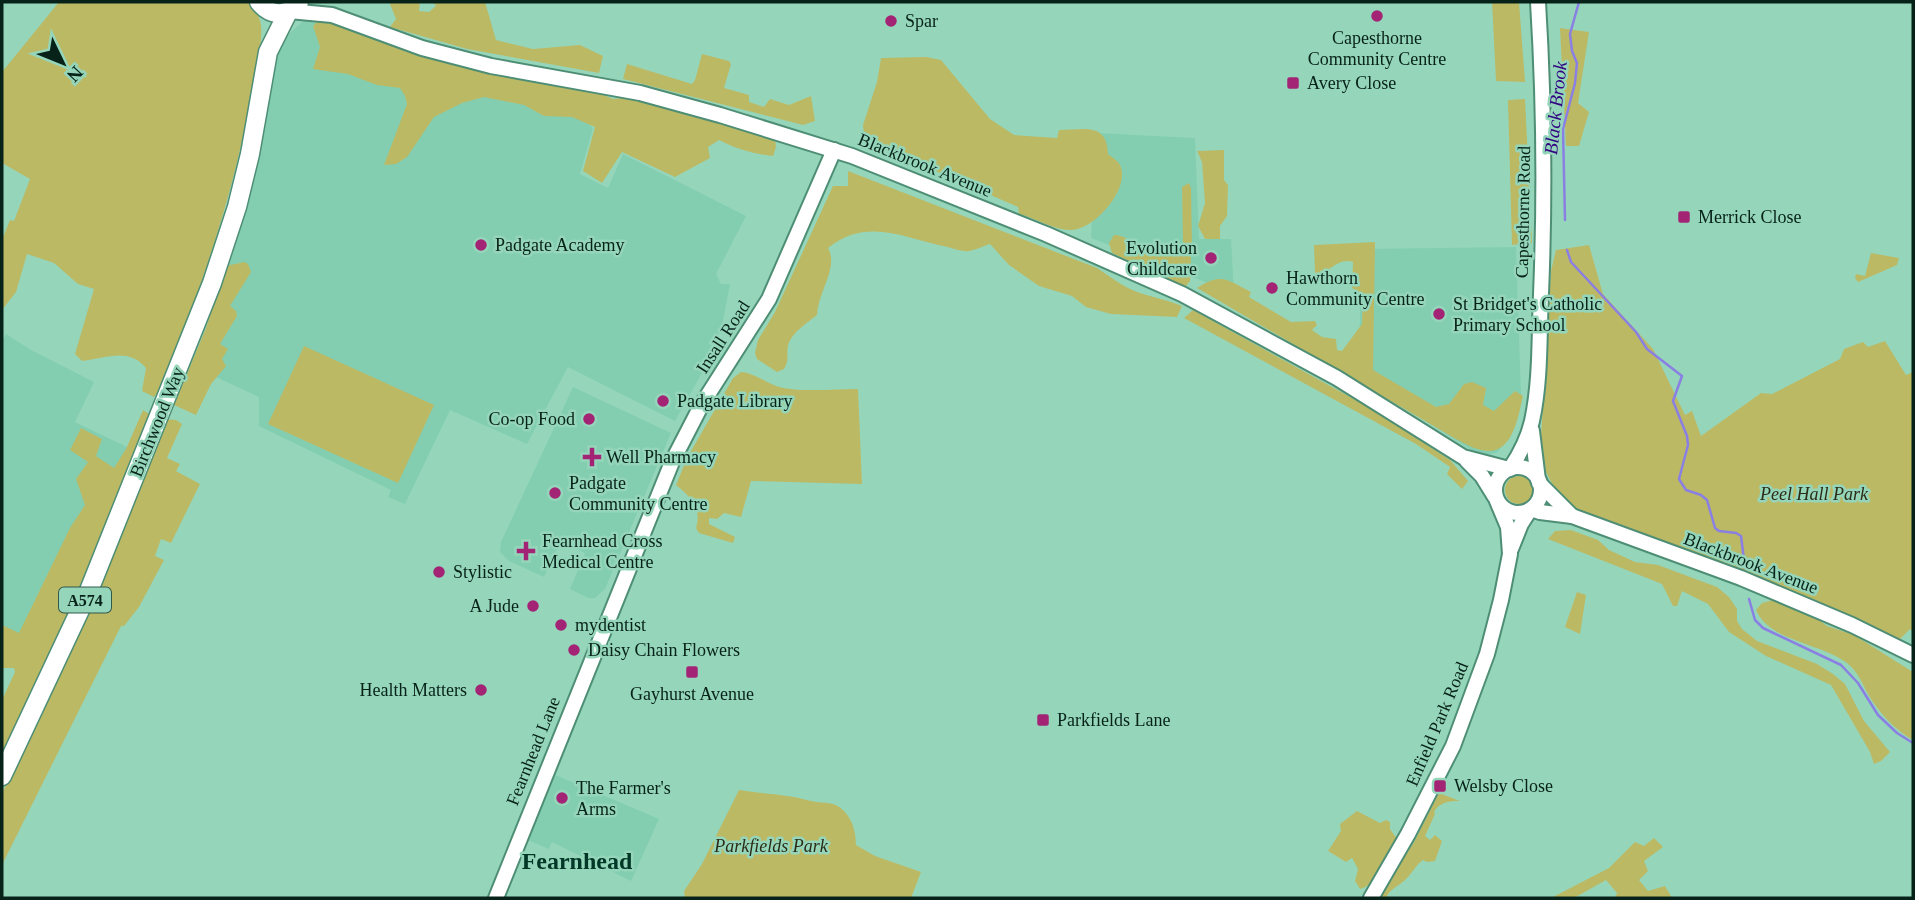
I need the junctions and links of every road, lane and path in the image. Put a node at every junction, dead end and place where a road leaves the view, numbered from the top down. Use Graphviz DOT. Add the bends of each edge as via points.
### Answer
graph roads {
  1 [pos="316,2"];
  2 [pos="1538,2"];
  3 [pos="260,3"];
  4 [pos="292,8"];
  5 [pos="332,15"];
  6 [pos="268,52"];
  7 [pos="834,150"];
  8 [pos="1532,422"];
  9 [pos="1463,457"];
  10 [pos="1510,469"];
  11 [pos="1539,482"];
  12 [pos="1497,500"];
  13 [pos="1531,510"];
  14 [pos="1572,516"];
  15 [pos="1510,554"];
  16 [pos="607,619"];
  17 [pos="1913,655"];
  18 [pos="2,776"];
  19 [pos="496,898"];
  20 [pos="1371,898"];
  1 -- 5 [label="street, Blackbrook Avenue"];
  2 -- 8 [label="street, Capesthorne Road" via="1543,237"];
  3 -- 4 [label="main road, A574" via="273,13"];
  3 -- 6 [label="main road, Birchwood Way / A574"];
  4 -- 5 [label="street, Blackbrook Avenue"];
  4 -- 6 [label="main road, Birchwood Way / A574"];
  5 -- 7 [label="street, Blackbrook Avenue" via="422,48 491,66 640,93"];
  6 -- 18 [label="main road, Birchwood Way / A574" via="250,154 212,283 88,593"];
  7 -- 9 [label="street, Blackbrook Avenue" via="1182,294 1337,378"];
  7 -- 16 [label="street, Insall Road" via="769,299 687,432"];
  8 -- 10 [label="street, Capesthorne Road"];
  8 -- 11 [label="street, Capesthorne Road"];
  9 -- 10 [label="street, Blackbrook Avenue"];
  9 -- 12 [label="street, Blackbrook Avenue"];
  10 -- 11 [label="street" via="1524,468"];
  10 -- 12 [label="street" via="1497,481"];
  11 -- 13 [label="street" via="1539,499"];
  11 -- 14 [label="street, Blackbrook Avenue"];
  12 -- 13 [label="street" via="1512,513"];
  12 -- 15 [label="street, Enfield Park Road"];
  13 -- 14 [label="street, Blackbrook Avenue"];
  13 -- 15 [label="street, Enfield Park Road"];
  14 -- 17 [label="street, Blackbrook Avenue" via="1785,596"];
  15 -- 20 [label="street, Enfield Park Road" via="1496,622 1462,723"];
  16 -- 19 [label="street, Fearnhead Lane"];
}
